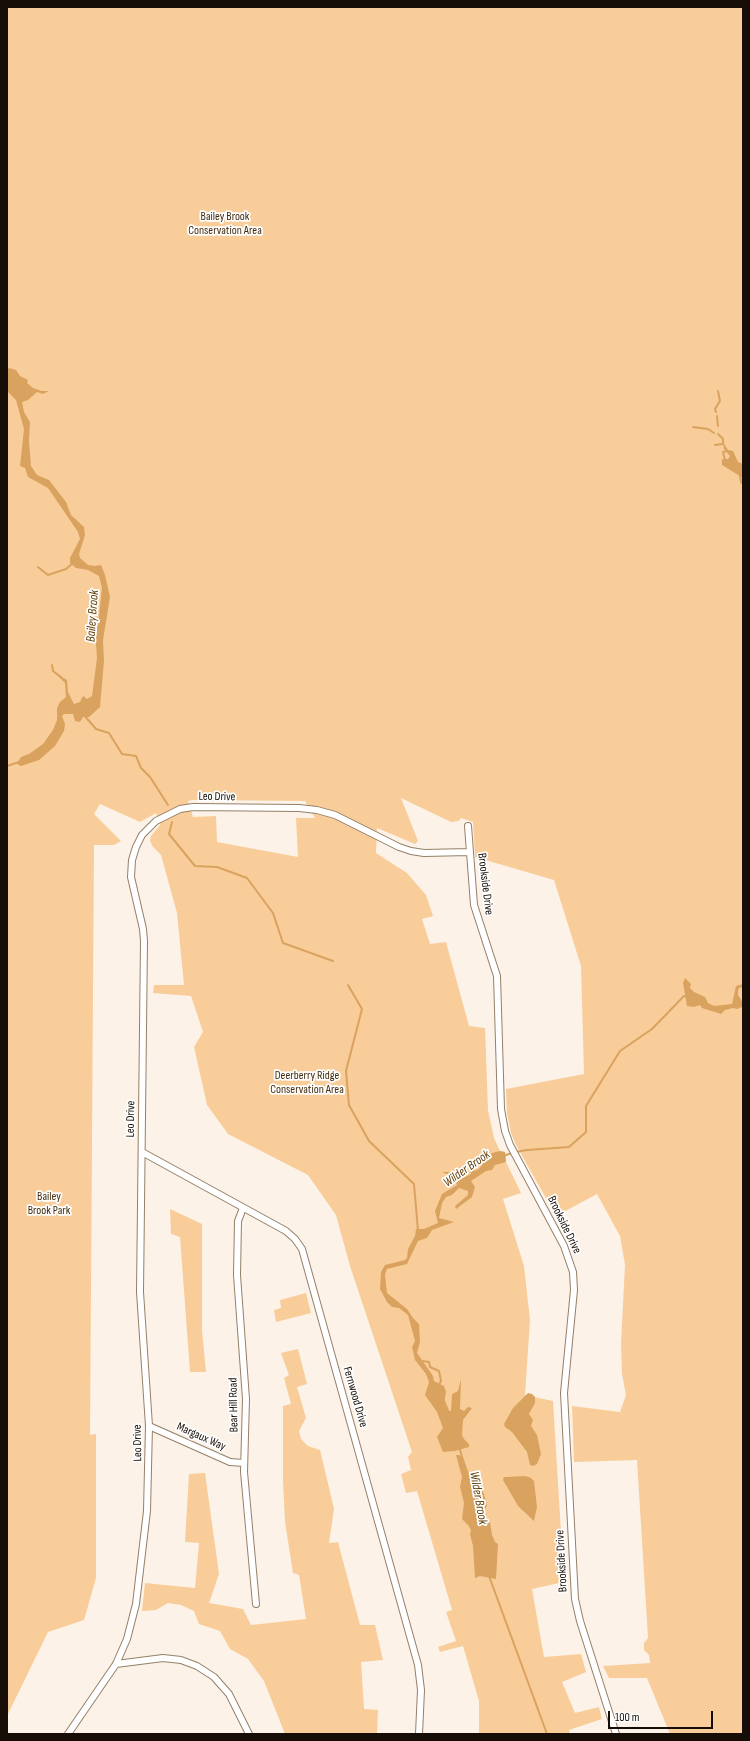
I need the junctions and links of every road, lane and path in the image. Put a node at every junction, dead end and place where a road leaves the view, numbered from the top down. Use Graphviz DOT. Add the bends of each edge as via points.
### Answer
graph roads {
  1 [pos="468,826"];
  2 [pos="469,852"];
  3 [pos="142,1152"];
  4 [pos="243,1208"];
  5 [pos="149,1426"];
  6 [pos="244,1463"];
  7 [pos="256,1604"];
  8 [pos="116,1664"];
  9 [pos="68,1734"];
  10 [pos="249,1734"];
  11 [pos="419,1734"];
  12 [pos="616,1734"];
  1 -- 2 [label="street, Brookside Drive"];
  2 -- 3 [label="street, Leo Drive" via="411,851 335,815 308,809 193,807 174,811 151,825 136,847 131,866 144,941"];
  2 -- 12 [label="street, Brookside Drive" via="476,912 497,976 501,1108 505,1131 564,1246 573,1272 574,1290 564,1393 575,1599"];
  3 -- 4 [label="street, Fernwood Drive"];
  3 -- 5 [label="street, Leo Drive" via="140,1292"];
  4 -- 6 [label="street, Bear Hill Road" via="238,1220 237,1260 246,1399"];
  4 -- 11 [label="street, Fernwood Drive" via="289,1234 298,1242 303,1253 415,1654 421,1690"];
  5 -- 6 [label="street, Margaux Way" via="230,1462"];
  5 -- 8 [label="street, Leo Drive" via="147,1511 138,1589 127,1639"];
  6 -- 7 [label="street, Bear Hill Road"];
  8 -- 9 [label="street, Leo Drive"];
  8 -- 10 [label="street" via="163,1658 181,1660 197,1666 217,1680 229,1694"];
}
